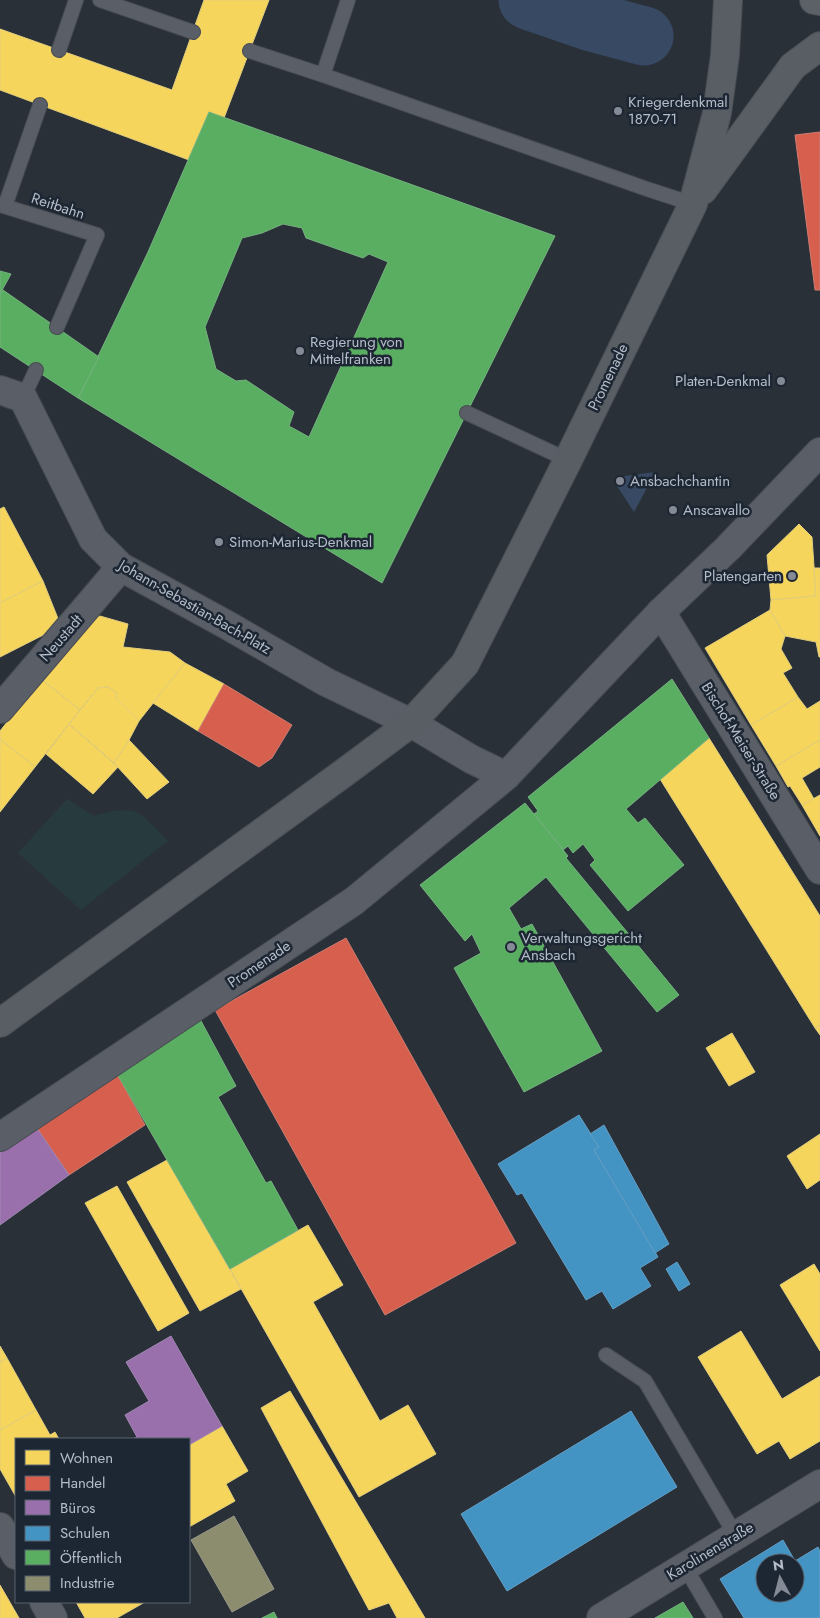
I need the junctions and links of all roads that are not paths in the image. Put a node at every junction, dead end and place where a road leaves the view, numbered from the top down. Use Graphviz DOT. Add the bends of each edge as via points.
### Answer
graph roads {
  1 [pos="76,0"];
  2 [pos="100,0"];
  3 [pos="348,0"];
  4 [pos="728,0"];
  5 [pos="814,0"];
  6 [pos="820,0"];
  7 [pos="193,32"];
  8 [pos="820,46"];
  9 [pos="59,50"];
  10 [pos="250,51"];
  11 [pos="323,75"];
  12 [pos="40,104"];
  13 [pos="693,204"];
  14 [pos="2,205"];
  15 [pos="57,327"];
  16 [pos="36,370"];
  17 [pos="12,394"];
  18 [pos="467,414"];
  19 [pos="820,452"];
  20 [pos="568,460"];
  21 [pos="122,567"];
  22 [pos="661,612"];
  23 [pos="0,709"];
  24 [pos="411,722"];
  25 [pos="506,776"];
  26 [pos="820,870"];
  27 [pos="0,1022"];
  28 [pos="0,1137"];
  29 [pos="606,1354"];
  30 [pos="820,1484"];
  31 [pos="0,1527"];
  32 [pos="736,1536"];
  33 [pos="15,1553"];
  34 [pos="685,1566"];
  35 [pos="45,1603"];
  36 [pos="53,1618"];
  37 [pos="601,1618"];
  38 [pos="715,1618"];
  1 -- 9 [label="lane"];
  2 -- 7 [label="lane"];
  3 -- 11 [label="lane"];
  4 -- 13 [label="street, Promenade" via="718,113"];
  5 -- 6 [label="main road"];
  8 -- 13 [label="street" via="793,66"];
  10 -- 11 [label="lane"];
  11 -- 13 [label="lane"];
  12 -- 14 [label="lane"];
  13 -- 20 [label="street, Promenade"];
  14 -- 15 [label="lane, Reitbahn" via="97,235"];
  16 -- 17 [label="lane"];
  17 -- 21 [label="street, Johann-Sebastian-Bach-Platz" via="94,539"];
  18 -- 20 [label="lane"];
  19 -- 22 [label="street, Promenade"];
  20 -- 24 [label="street, Promenade" via="465,664"];
  21 -- 23 [label="street, Neustadt"];
  21 -- 24 [label="street, Johann-Sebastian-Bach-Platz" via="341,690"];
  22 -- 25 [label="street, Promenade"];
  22 -- 26 [label="street, Bischof-Meiser-Straße"];
  24 -- 25 [label="street" via="471,759"];
  24 -- 27 [label="street, Promenade"];
  25 -- 28 [label="street, Promenade" via="354,901"];
  29 -- 32 [label="lane" via="645,1381"];
  30 -- 32 [label="street, Karolinenstraße"];
  31 -- 33 [label="street"];
  32 -- 34 [label="street, Karolinenstraße"];
  34 -- 37 [label="street, Karolinenstraße"];
  34 -- 38 [label="lane"];
  35 -- 36 [label="street"];
}
